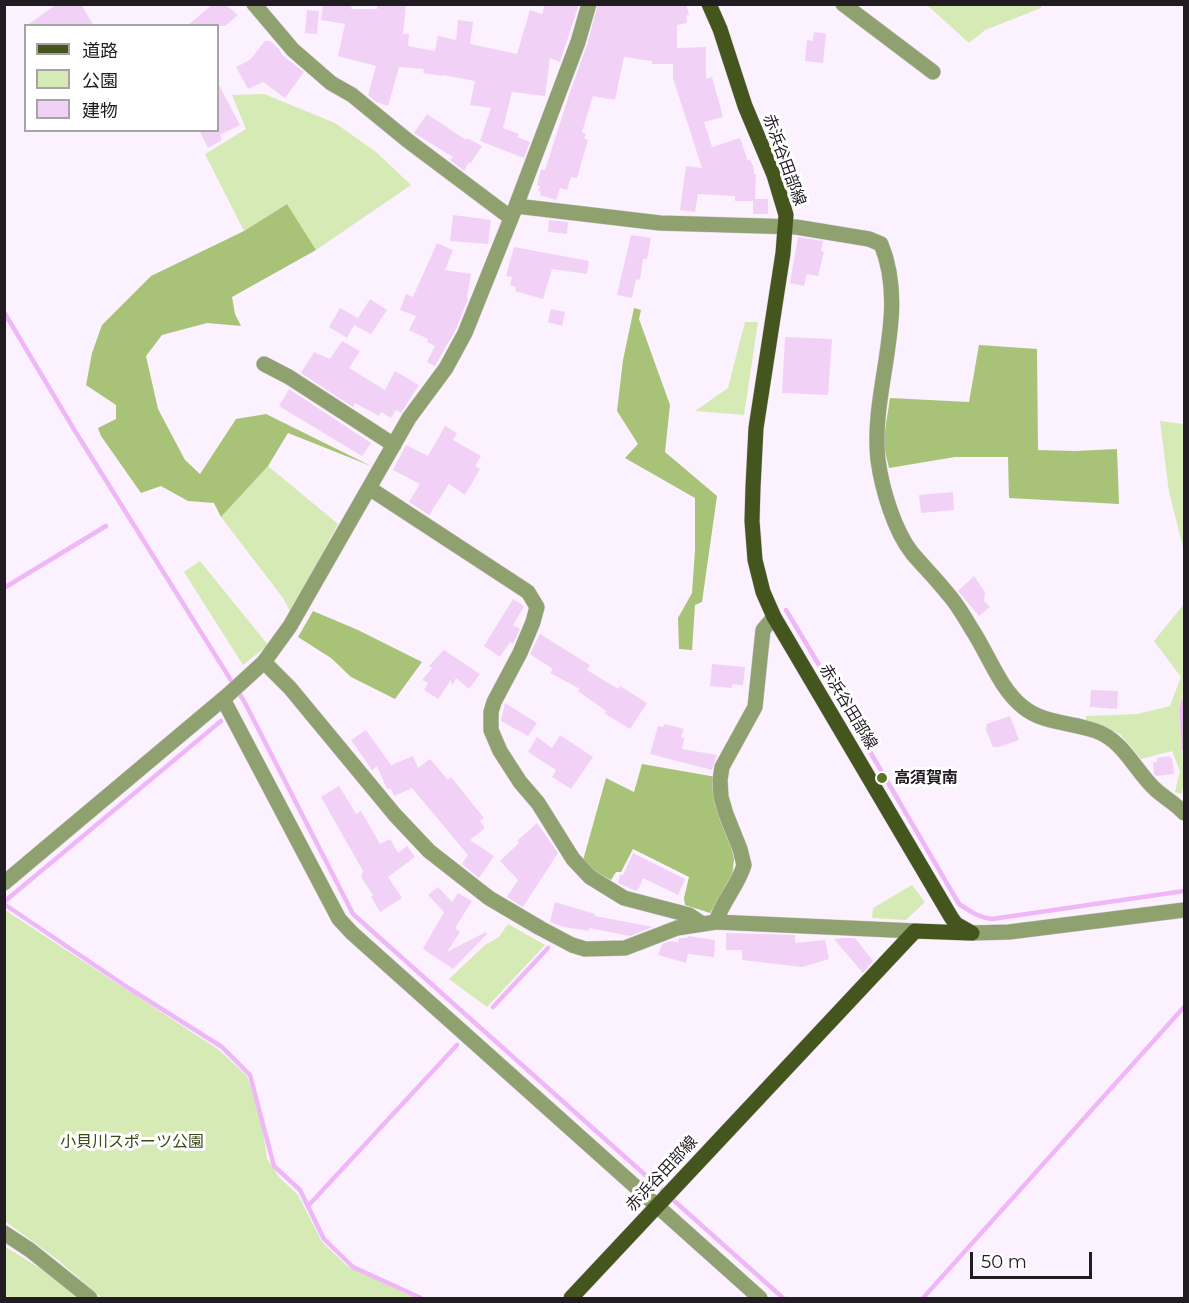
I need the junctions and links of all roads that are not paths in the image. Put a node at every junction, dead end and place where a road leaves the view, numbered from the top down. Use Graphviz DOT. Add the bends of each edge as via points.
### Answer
graph roads {
  1 [pos="254,4"];
  2 [pos="589,4"];
  3 [pos="709,4"];
  4 [pos="843,4"];
  5 [pos="933,72"];
  6 [pos="514,212"];
  7 [pos="786,226"];
  8 [pos="264,364"];
  9 [pos="394,446"];
  10 [pos="369,488"];
  11 [pos="774,617"];
  12 [pos="264,662"];
  13 [pos="230,692"];
  14 [pos="1185,813"];
  15 [pos="4,883"];
  16 [pos="1185,910"];
  17 [pos="709,922"];
  18 [pos="915,931"];
  19 [pos="972,933"];
  20 [pos="664,1199"];
  21 [pos="4,1233"];
  22 [pos="90,1299"];
  23 [pos="571,1299"];
  24 [pos="760,1299"];
  1 -- 6 [label="street" via="293,50 331,83"];
  2 -- 6 [label="street"];
  3 -- 7 [label="main road, 赤浜谷田部線" via="780,194"];
  4 -- 5 [label="street"];
  6 -- 7 [label="street" via="660,223"];
  6 -- 9 [label="street" via="465,333"];
  7 -- 11 [label="main road, 赤浜谷田部線" via="756,428 753,487 755,560"];
  7 -- 14 [label="street" via="881,244 890,273 892,301 877,427 878,459 883,488 911,551 949,595 1007,690 1022,707 1047,720 1096,731 1116,742 1155,789"];
  8 -- 9 [label="street"];
  9 -- 10 [label="street"];
  10 -- 12 [label="street" via="290,626"];
  10 -- 17 [label="street" via="528,592 534,600 537,607 533,622 494,702 491,730 500,751 573,859 590,877 624,898"];
  11 -- 17 [label="street" via="764,630 755,707 722,767 720,780 721,797 744,865"];
  11 -- 19 [label="main road, 赤浜谷田部線" via="951,918"];
  12 -- 13 [label="street"];
  12 -- 17 [label="street" via="429,851 489,898 540,928 572,945 603,949 625,948 661,933"];
  13 -- 15 [label="street"];
  13 -- 20 [label="street" via="339,919"];
  16 -- 19 [label="street"];
  17 -- 18 [label="street"];
  18 -- 19 [label="main road"];
  18 -- 20 [label="main road, 赤浜谷田部線"];
  20 -- 23 [label="main road, 赤浜谷田部線"];
  20 -- 24 [label="street"];
  21 -- 22 [label="street"];
}
